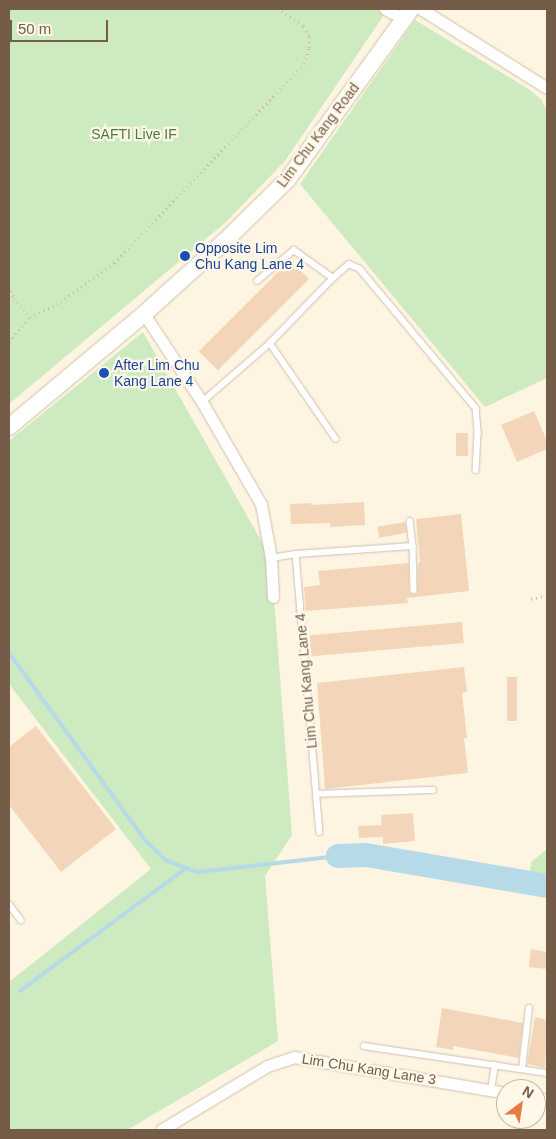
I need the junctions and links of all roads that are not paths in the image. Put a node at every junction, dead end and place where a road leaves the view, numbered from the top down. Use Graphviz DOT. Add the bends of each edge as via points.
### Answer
graph roads {
  1 [pos="385,9"];
  2 [pos="421,9"];
  3 [pos="407,14"];
  4 [pos="547,88"];
  5 [pos="333,278"];
  6 [pos="257,281"];
  7 [pos="144,314"];
  8 [pos="270,343"];
  9 [pos="202,402"];
  10 [pos="9,427"];
  11 [pos="336,439"];
  12 [pos="476,470"];
  13 [pos="410,521"];
  14 [pos="412,546"];
  15 [pos="296,554"];
  16 [pos="271,558"];
  17 [pos="414,590"];
  18 [pos="273,597"];
  19 [pos="433,790"];
  20 [pos="316,794"];
  21 [pos="320,832"];
  22 [pos="9,904"];
  23 [pos="21,920"];
  24 [pos="529,1008"];
  25 [pos="364,1046"];
  26 [pos="495,1065"];
  27 [pos="522,1070"];
  28 [pos="547,1073"];
  29 [pos="491,1090"];
  30 [pos="496,1091"];
  31 [pos="166,1129"];
  1 -- 3 [label="street"];
  2 -- 4 [label="street"];
  3 -- 7 [label="main road, Lim Chu Kang Road" via="288,179"];
  5 -- 6 [label="lane" via="294,250"];
  5 -- 8 [label="lane"];
  5 -- 12 [label="lane" via="350,264 360,269 476,408"];
  7 -- 9 [label="street"];
  7 -- 10 [label="main road, Lim Chu Kang Road"];
  8 -- 9 [label="lane"];
  8 -- 11 [label="lane"];
  9 -- 16 [label="street" via="261,504"];
  13 -- 14 [label="lane"];
  14 -- 15 [label="lane"];
  14 -- 17 [label="lane"];
  15 -- 16 [label="lane"];
  15 -- 20 [label="lane, Lim Chu Kang Lane 4"];
  16 -- 18 [label="street"];
  19 -- 20 [label="lane"];
  20 -- 21 [label="lane, Lim Chu Kang Lane 4"];
  22 -- 23 [label="lane"];
  24 -- 27 [label="lane"];
  25 -- 26 [label="lane"];
  26 -- 27 [label="lane"];
  26 -- 29 [label="lane"];
  27 -- 28 [label="lane"];
  29 -- 30 [label="street, Lim Chu Kang Lane 3"];
  29 -- 31 [label="street, Lim Chu Kang Lane 3" via="294,1057 266,1066"];
}
